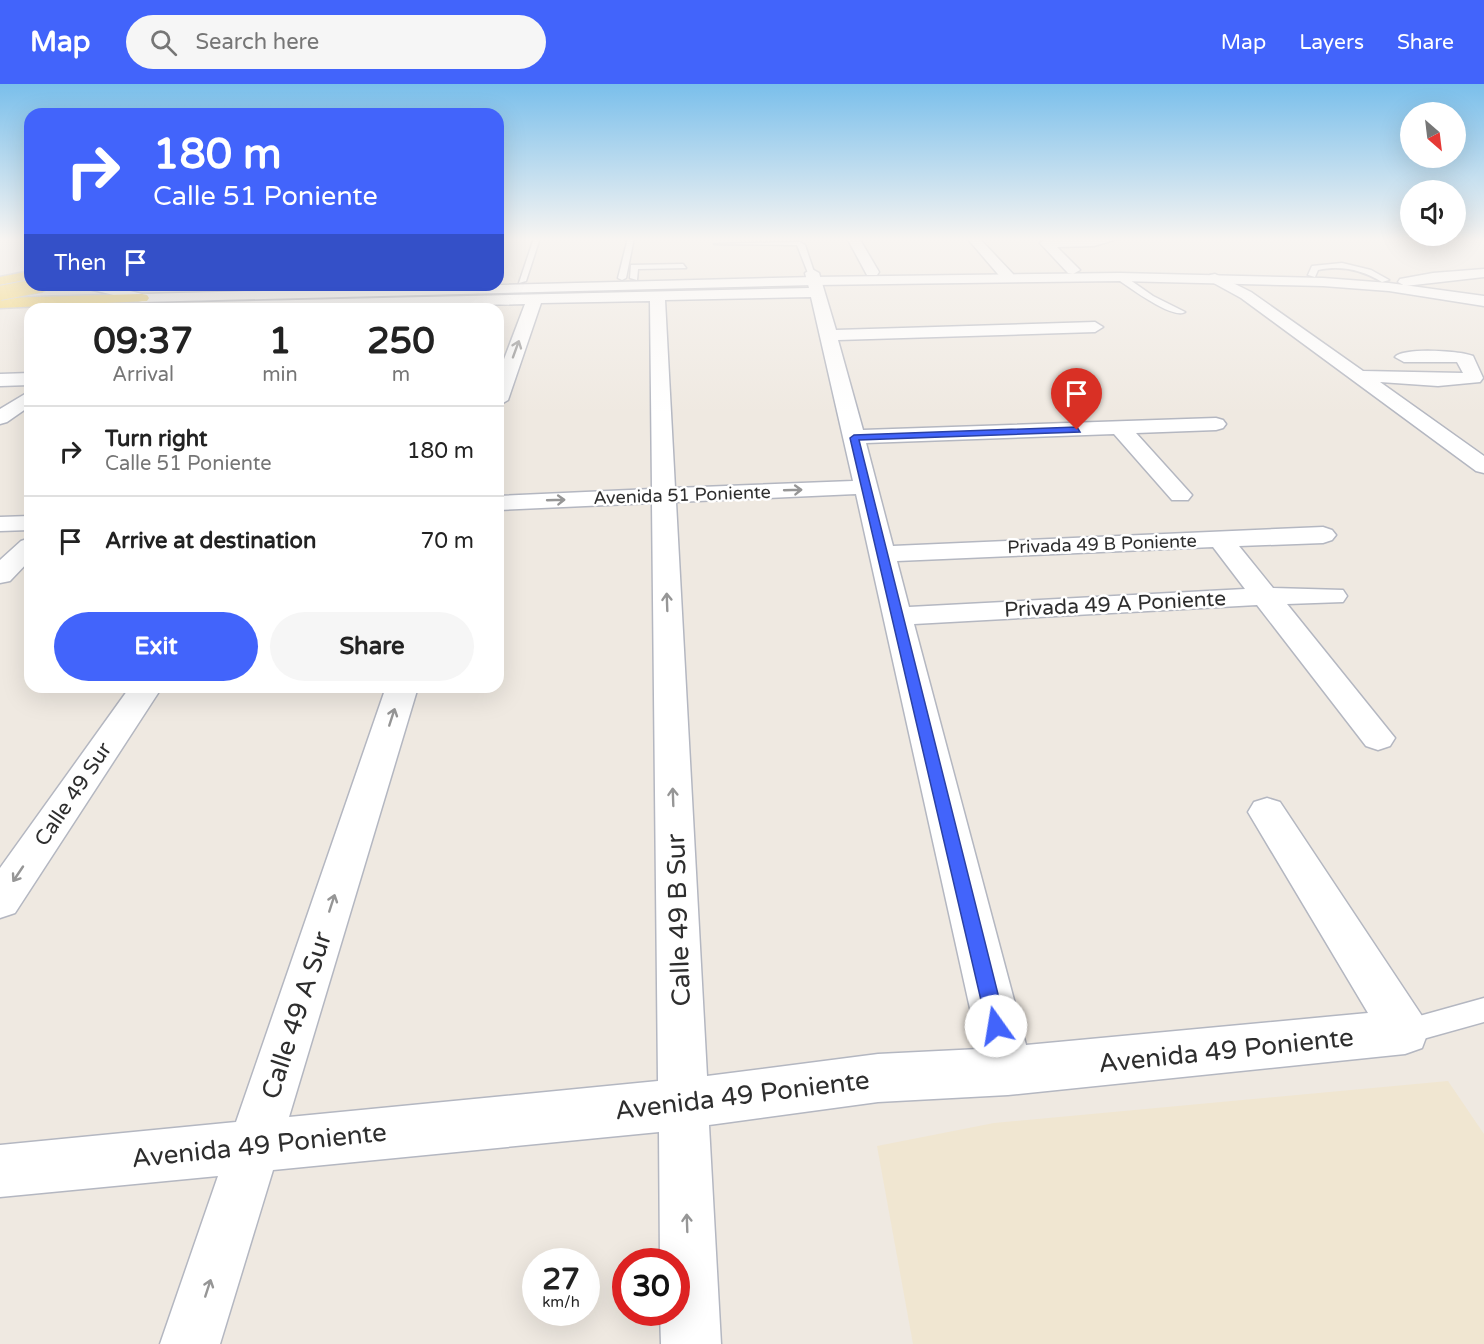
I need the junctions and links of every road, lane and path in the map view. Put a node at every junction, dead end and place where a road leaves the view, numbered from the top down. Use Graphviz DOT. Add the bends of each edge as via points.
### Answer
graph roads {
  1 [pos="266,297"];
  2 [pos="584,297"];
  3 [pos="657,297"];
  4 [pos="819,297"];
  5 [pos="1148,297"];
  6 [pos="1246,297"];
  7 [pos="1457,297"];
  8 [pos="535,298"];
  9 [pos="147,300"];
  10 [pos="1484,301"];
  11 [pos="0,303"];
  12 [pos="203,303"];
  13 [pos="442,303"];
  14 [pos="1181,312"];
  15 [pos="1095,327"];
  16 [pos="829,335"];
  17 [pos="1361,376"];
  18 [pos="24,379"];
  19 [pos="0,380"];
  20 [pos="1438,380"];
  21 [pos="504,383"];
  22 [pos="24,401"];
  23 [pos="0,418"];
  24 [pos="1216,424"];
  25 [pos="1121,429"];
  26 [pos="854,438"];
  27 [pos="1484,466"];
  28 [pos="864,478"];
  29 [pos="504,484"];
  30 [pos="663,487"];
  31 [pos="1180,495"];
  32 [pos="504,502"];
  33 [pos="24,504"];
  34 [pos="0,505"];
  35 [pos="24,523"];
  36 [pos="0,524"];
  37 [pos="1323,535"];
  38 [pos="1220,539"];
  39 [pos="24,552"];
  40 [pos="882,554"];
  41 [pos="0,575"];
  42 [pos="1266,596"];
  43 [pos="1333,596"];
  44 [pos="897,616"];
  45 [pos="142,693"];
  46 [pos="400,693"];
  47 [pos="1378,738"];
  48 [pos="1266,812"];
  49 [pos="0,901"];
  50 [pos="1483,1011"];
  51 [pos="1405,1032"];
  52 [pos="1008,1071"];
  53 [pos="684,1104"];
  54 [pos="254,1146"];
  55 [pos="0,1171"];
  56 [pos="190,1344"];
  57 [pos="691,1344"];
  1 -- 9 [label="street"];
  2 -- 8 [label="street"];
  3 -- 30 [label="street, Calle 49 B Sur"];
  4 -- 16 [label="street"];
  5 -- 14 [label="lane"];
  6 -- 17 [label="street"];
  7 -- 10 [label="street"];
  8 -- 13 [label="street"];
  21 -- 8 [label="street, one-way"];
  9 -- 11 [label="main road"];
  9 -- 12 [label="street"];
  15 -- 16 [label="street"];
  16 -- 26 [label="street"];
  17 -- 20 [label="street"];
  17 -- 27 [label="street"];
  18 -- 19 [label="street"];
  22 -- 23 [label="street"];
  24 -- 25 [label="street"];
  25 -- 26 [label="street"];
  25 -- 31 [label="street"];
  26 -- 28 [label="street"];
  28 -- 30 [label="street, Avenida 51 Poniente"];
  28 -- 40 [label="street"];
  29 -- 30 [label="street, Avenida 51 Poniente"];
  32 -- 30 [label="street, Avenida 51 Poniente, one-way"];
  53 -- 30 [label="street, Calle 49 B Sur, one-way"];
  33 -- 34 [label="street"];
  35 -- 36 [label="street"];
  37 -- 38 [label="street, Privada 49 B Poniente"];
  38 -- 40 [label="street, Privada 49 B Poniente"];
  38 -- 42 [label="street"];
  39 -- 41 [label="street"];
  40 -- 44 [label="street"];
  42 -- 43 [label="street, Privada 49 A Poniente"];
  42 -- 44 [label="street, Privada 49 A Poniente"];
  42 -- 47 [label="street"];
  44 -- 52 [label="street"];
  45 -- 49 [label="street, Calle 49 Sur, one-way"];
  54 -- 46 [label="street, Calle 49 A Sur, one-way"];
  48 -- 51 [label="street"];
  50 -- 51 [label="lane, Avenida 49 Poniente"];
  51 -- 52 [label="street, Avenida 49 Poniente"];
  52 -- 53 [label="street, Avenida 49 Poniente" via="878,1078"];
  53 -- 54 [label="street, Avenida 49 Poniente"];
  57 -- 53 [label="street, Calle 49 B Sur, one-way"];
  54 -- 55 [label="street, Avenida 49 Poniente"];
  56 -- 54 [label="street, Calle 49 A Sur, one-way"];
}
